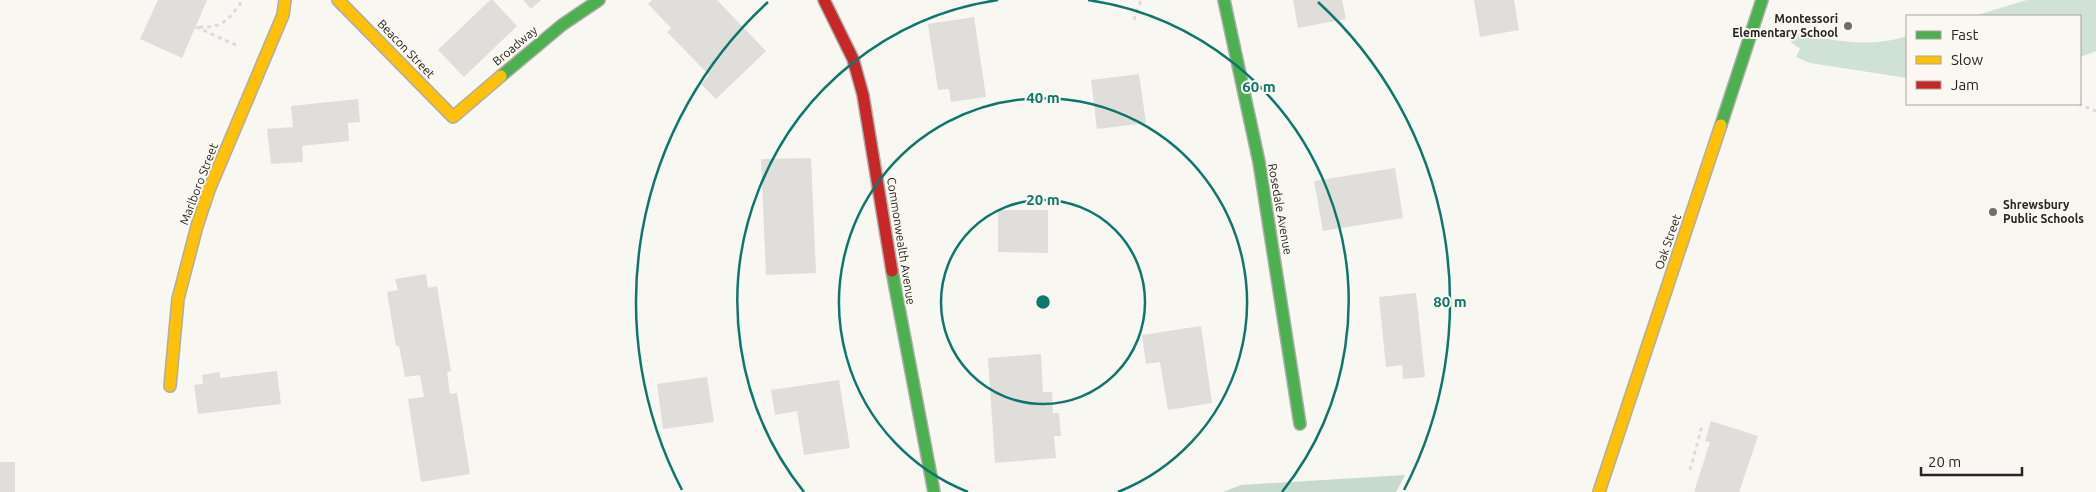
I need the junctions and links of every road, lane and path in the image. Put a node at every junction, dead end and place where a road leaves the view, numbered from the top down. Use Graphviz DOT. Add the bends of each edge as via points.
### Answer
graph roads {
  1 [pos="243,0"];
  2 [pos="285,0"];
  3 [pos="338,0"];
  4 [pos="599,0"];
  5 [pos="824,0"];
  6 [pos="1141,0"];
  7 [pos="1224,0"];
  8 [pos="1762,0"];
  9 [pos="1134,20"];
  10 [pos="266,58"];
  11 [pos="2081,105"];
  12 [pos="2096,111"];
  13 [pos="453,118"];
  14 [pos="170,386"];
  15 [pos="1300,424"];
  16 [pos="1702,426"];
  17 [pos="1690,470"];
  18 [pos="934,492"];
  19 [pos="1599,492"];
  1 -- 10 [label="path" via="228,21 212,28 196,27"];
  2 -- 10 [label="street, Marlboro Street"];
  3 -- 13 [label="street, Beacon Street"];
  4 -- 13 [label="street, Broadway" via="562,25"];
  5 -- 18 [label="street, Commonwealth Avenue" via="853,59 863,95 896,297"];
  6 -- 9 [label="path"];
  7 -- 15 [label="street, Rosedale Avenue" via="1259,162"];
  8 -- 19 [label="street, Oak Street"];
  10 -- 14 [label="street, Marlboro Street" via="209,190 197,226 178,299"];
  11 -- 12 [label="path"];
  16 -- 17 [label="path"];
}
